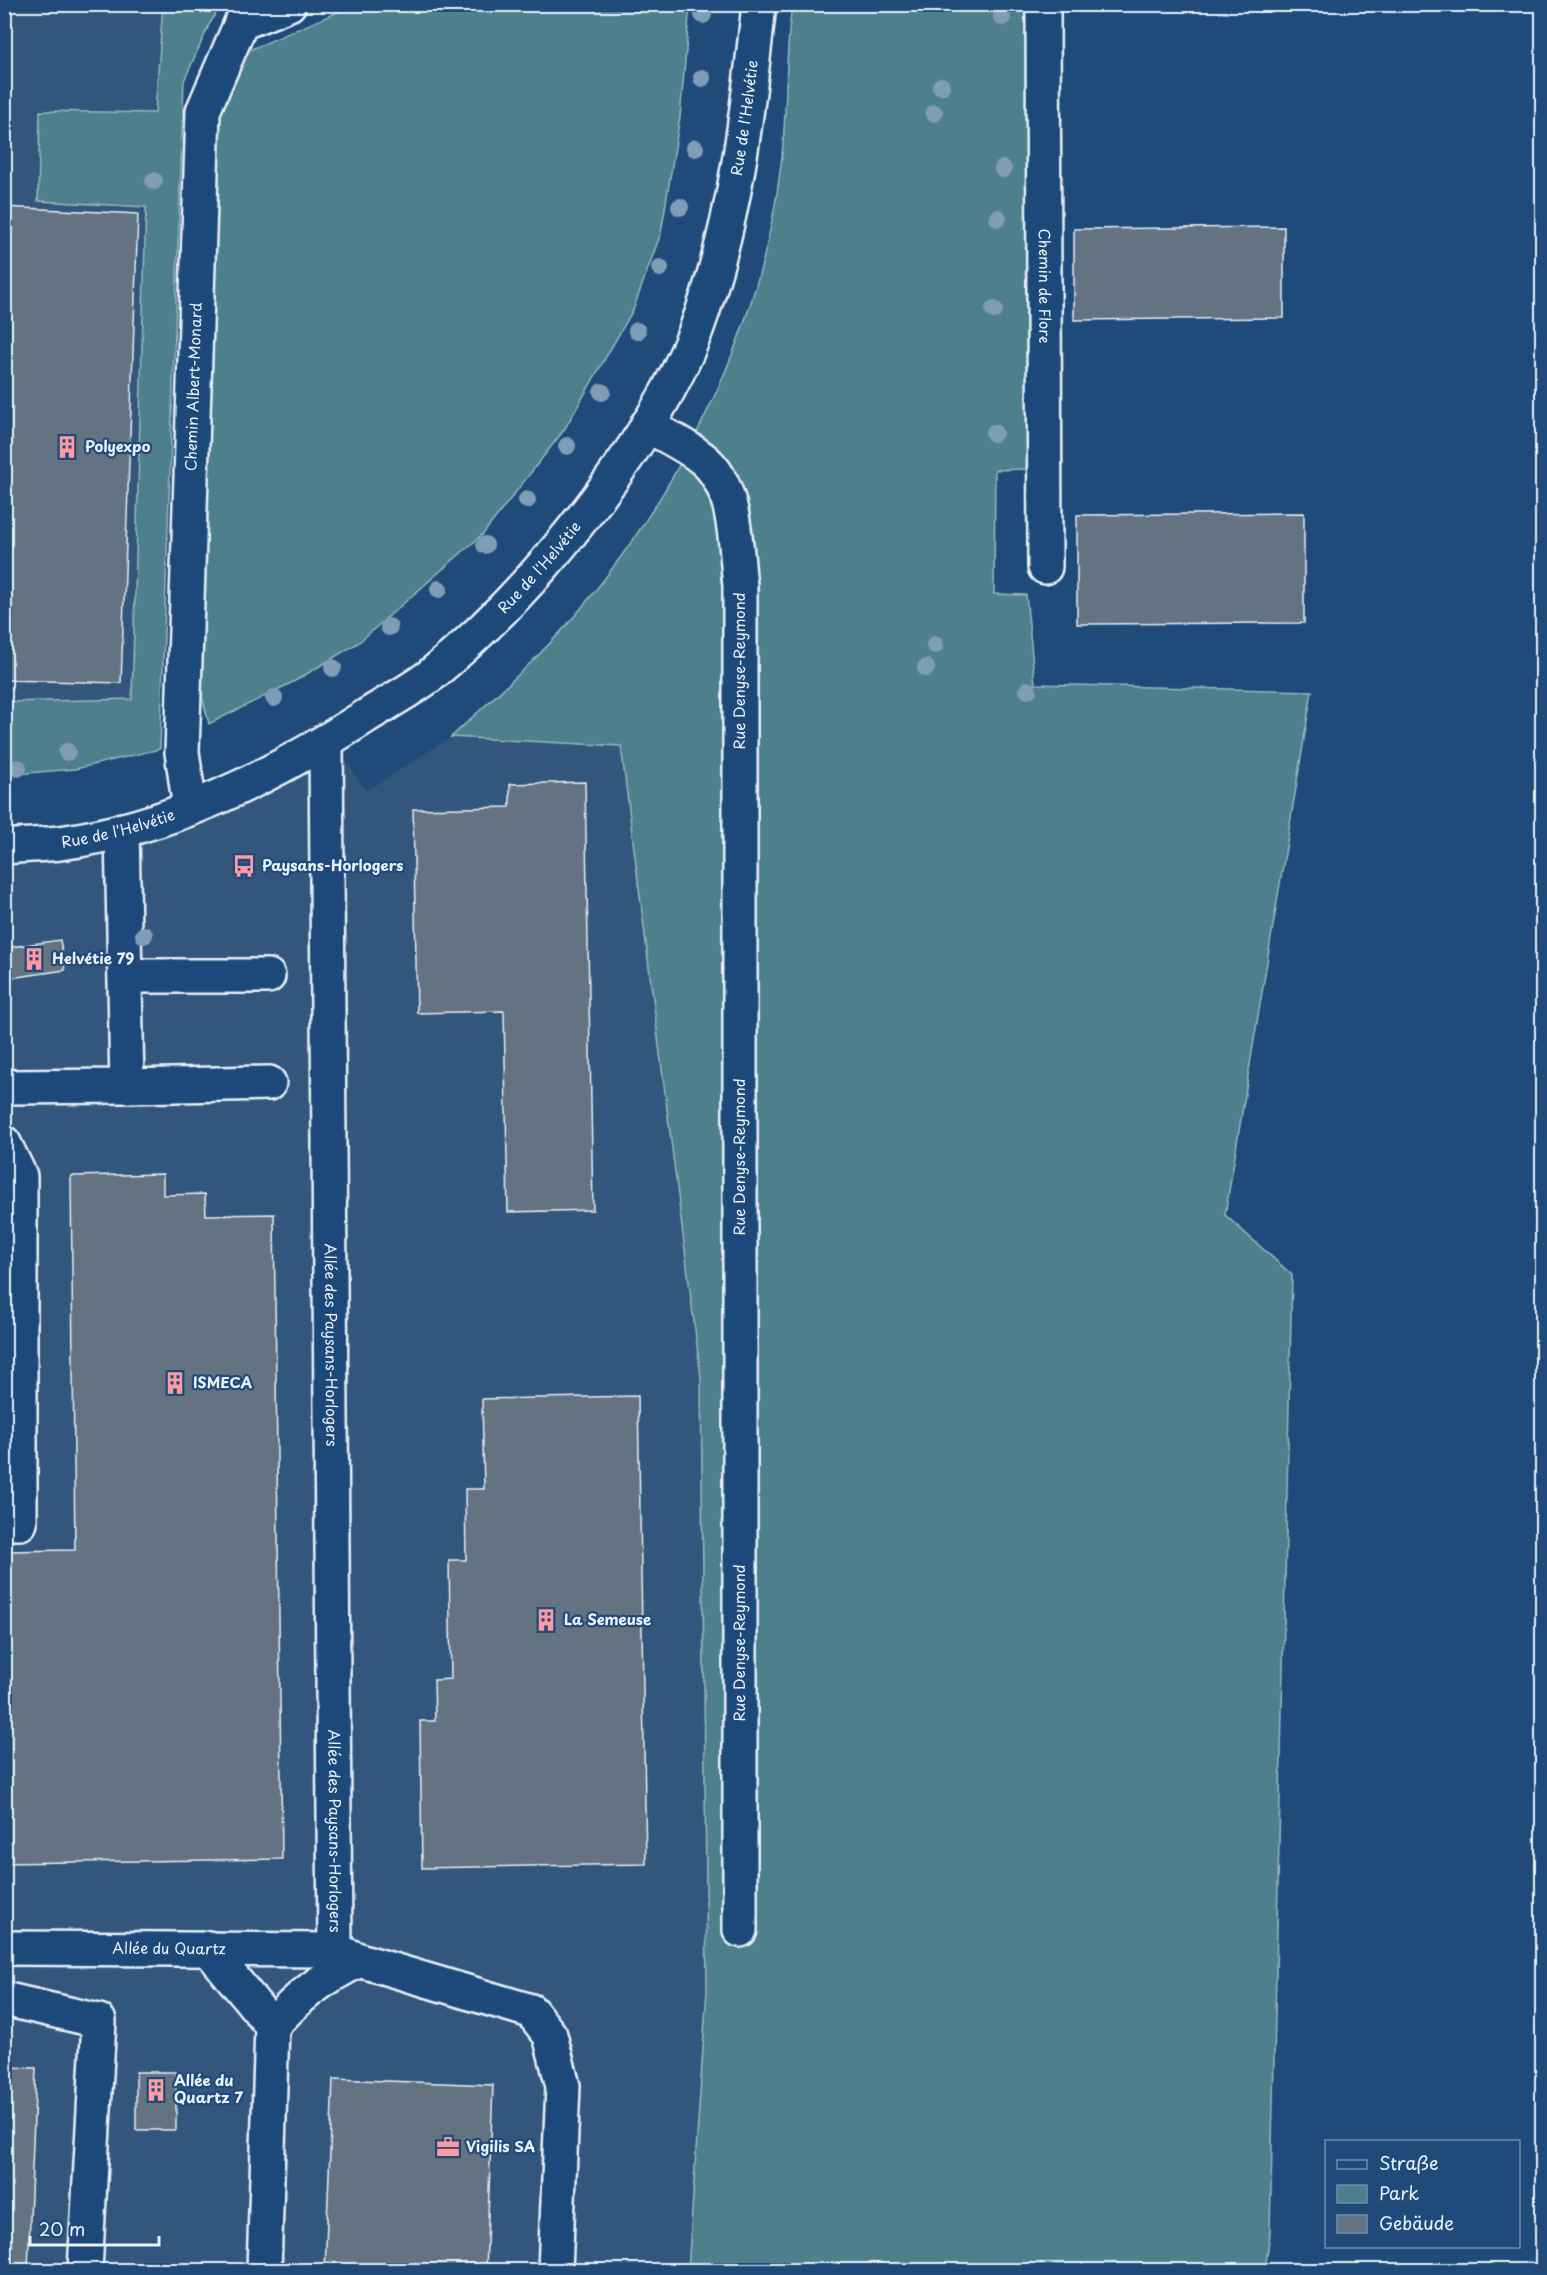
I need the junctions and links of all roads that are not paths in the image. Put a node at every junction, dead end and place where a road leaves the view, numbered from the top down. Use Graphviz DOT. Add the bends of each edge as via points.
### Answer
graph roads {
  1 [pos="289,4"];
  2 [pos="759,4"];
  3 [pos="1043,4"];
  4 [pos="647,425"];
  5 [pos="1045,567"];
  6 [pos="326,742"];
  7 [pos="190,809"];
  8 [pos="122,830"];
  9 [pos="4,846"];
  10 [pos="268,975"];
  11 [pos="125,976"];
  12 [pos="269,1083"];
  13 [pos="127,1086"];
  14 [pos="4,1087"];
  15 [pos="4,1143"];
  16 [pos="4,1523"];
  17 [pos="740,1930"];
  18 [pos="4,1948"];
  19 [pos="208,1948"];
  20 [pos="347,1955"];
  21 [pos="4,1999"];
  22 [pos="272,2026"];
  23 [pos="85,2271"];
  24 [pos="264,2271"];
  25 [pos="555,2271"];
  1 -- 7 [label="street, Chemin Albert-Monard" via="241,23 203,111 182,752"];
  2 -- 4 [label="street, Rue de l'Helvétie" via="735,198 694,336"];
  3 -- 5 [label="street, Chemin de Flore"];
  4 -- 6 [label="street, Rue de l'Helvétie" via="620,469 560,548 498,616 429,677"];
  4 -- 17 [label="street, Rue Denyse-Reymond" via="705,460 720,479 728,500 740,585"];
  6 -- 7 [label="street, Rue de l'Helvétie"];
  6 -- 20 [label="street, Allée des Paysans-Horlogers"];
  7 -- 8 [label="street, Rue de l'Helvétie"];
  8 -- 9 [label="street, Rue de l'Helvétie" via="60,843"];
  8 -- 11 [label="street"];
  10 -- 11 [label="street"];
  11 -- 13 [label="street"];
  12 -- 13 [label="street"];
  13 -- 14 [label="street"];
  15 -- 16 [label="street" via="20,1176 20,1523"];
  18 -- 19 [label="street, Allée du Quartz"];
  19 -- 20 [label="street, Allée du Quartz"];
  19 -- 22 [label="street"];
  20 -- 22 [label="street"];
  20 -- 25 [label="street, Allée du Quartz" via="531,2011 550,2035 562,2086"];
  21 -- 23 [label="street" via="99,2021"];
  22 -- 24 [label="street"];
}
